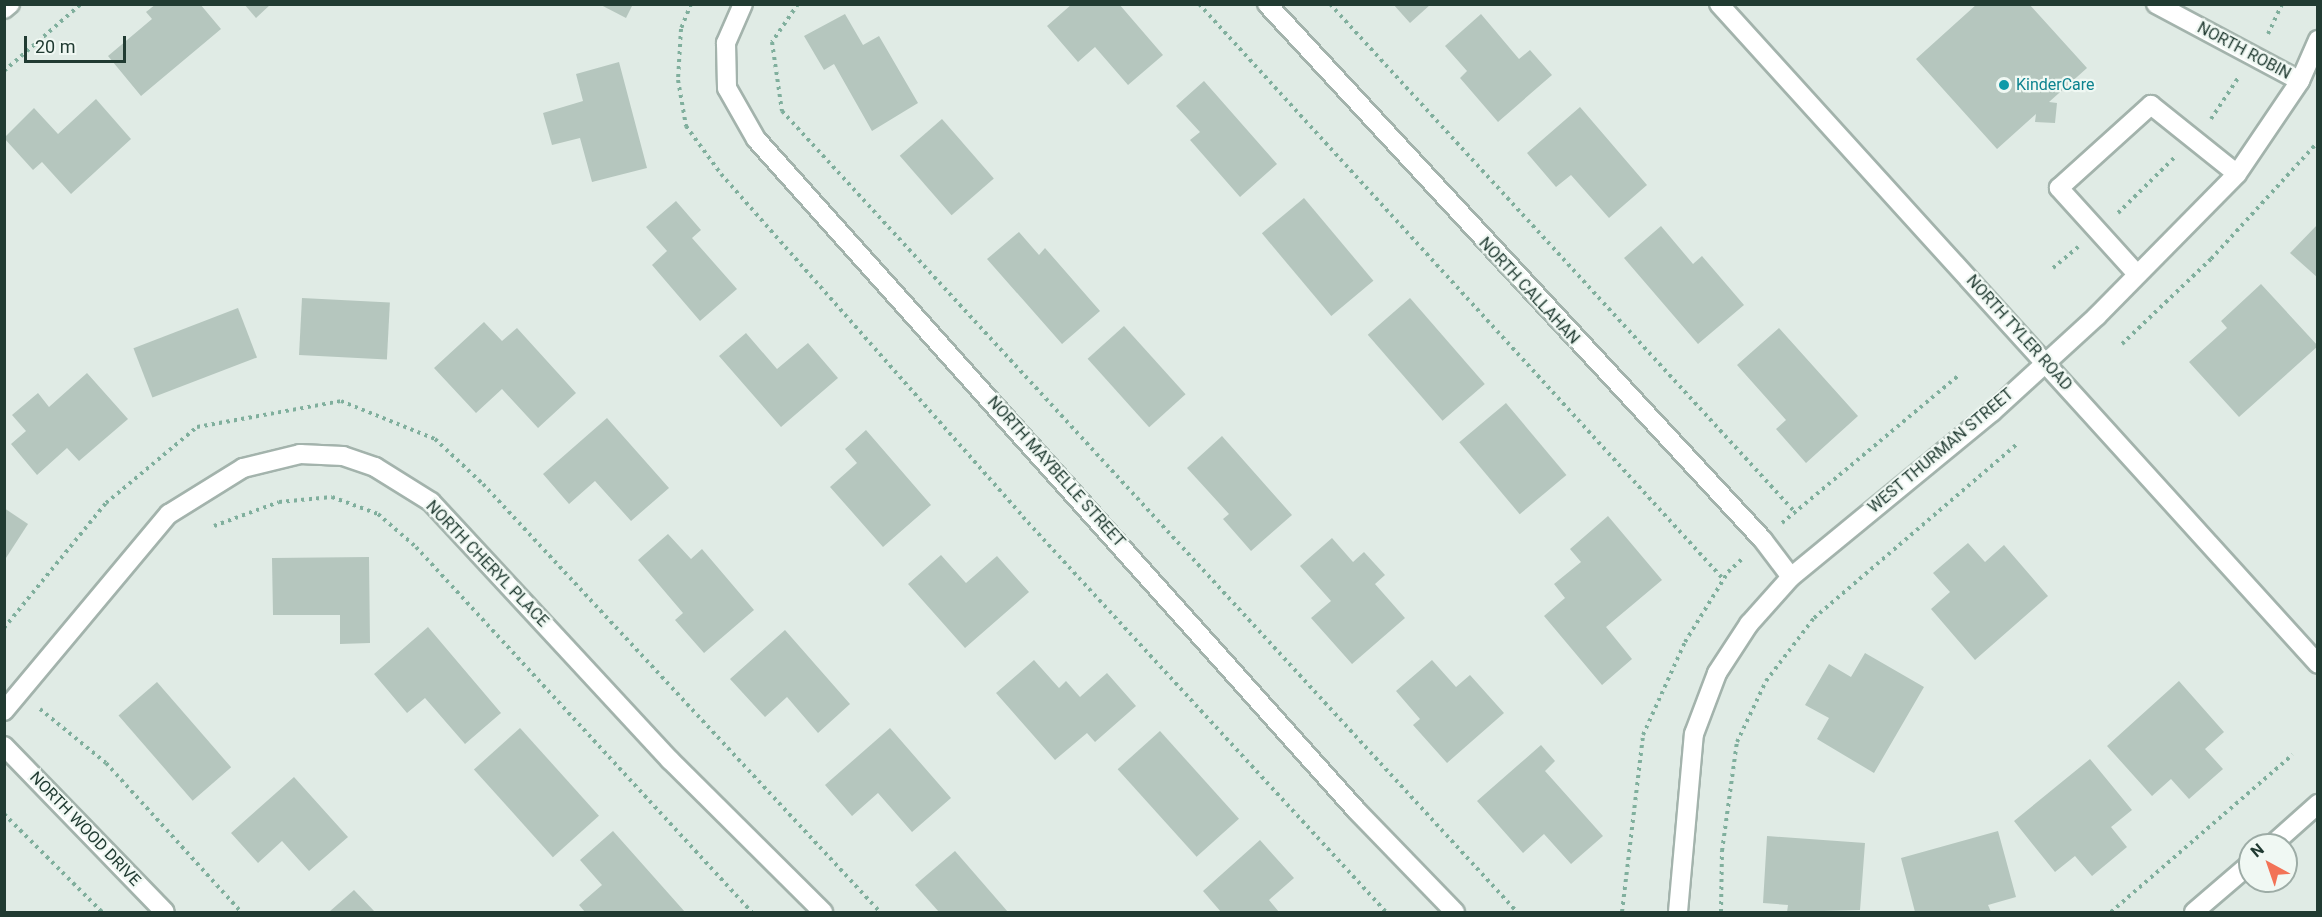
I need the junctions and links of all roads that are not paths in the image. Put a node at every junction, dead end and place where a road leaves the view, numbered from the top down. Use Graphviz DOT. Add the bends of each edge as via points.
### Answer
graph roads {
  1 [pos="10,4"];
  2 [pos="743,4"];
  3 [pos="1267,4"];
  4 [pos="1719,4"];
  5 [pos="2156,4"];
  6 [pos="4,9"];
  7 [pos="2318,40"];
  8 [pos="2300,81"];
  9 [pos="2237,174"];
  10 [pos="2136,273"];
  11 [pos="2044,360"];
  12 [pos="1791,578"];
  13 [pos="2318,664"];
  14 [pos="4,711"];
  15 [pos="4,746"];
  16 [pos="2318,804"];
  17 [pos="2285,833"];
  18 [pos="2238,874"];
  19 [pos="165,912"];
  20 [pos="823,912"];
  21 [pos="1455,912"];
  22 [pos="1678,912"];
  23 [pos="2194,912"];
  1 -- 6 [label="street"];
  2 -- 21 [label="street, NORTH MAYBELLE STREET" via="726,43 727,88 764,148 1357,811"];
  3 -- 12 [label="street, NORTH CALLAHAN" via="1763,540"];
  4 -- 11 [label="street, NORTH TYLER ROAD"];
  5 -- 8 [label="street, NORTH ROBIN"];
  7 -- 8 [label="street, WEST THURMAN STREET"];
  8 -- 9 [label="street, WEST THURMAN STREET"];
  9 -- 10 [label="street, WEST THURMAN STREET"];
  9 -- 10 [label="street" via="2151,105 2059,188"];
  10 -- 11 [label="street, WEST THURMAN STREET" via="2097,316"];
  11 -- 12 [label="street, WEST THURMAN STREET" via="1992,412"];
  11 -- 13 [label="street, NORTH TYLER ROAD"];
  12 -- 22 [label="street, WEST THURMAN STREET" via="1749,624 1717,673 1694,734"];
  14 -- 20 [label="street, NORTH CHERYL PLACE" via="169,514 243,468 300,454 343,456 375,467 431,502 670,760"];
  15 -- 19 [label="street, NORTH WOOD DRIVE"];
  16 -- 17 [label="street"];
  18 -- 23 [label="street"];
}
